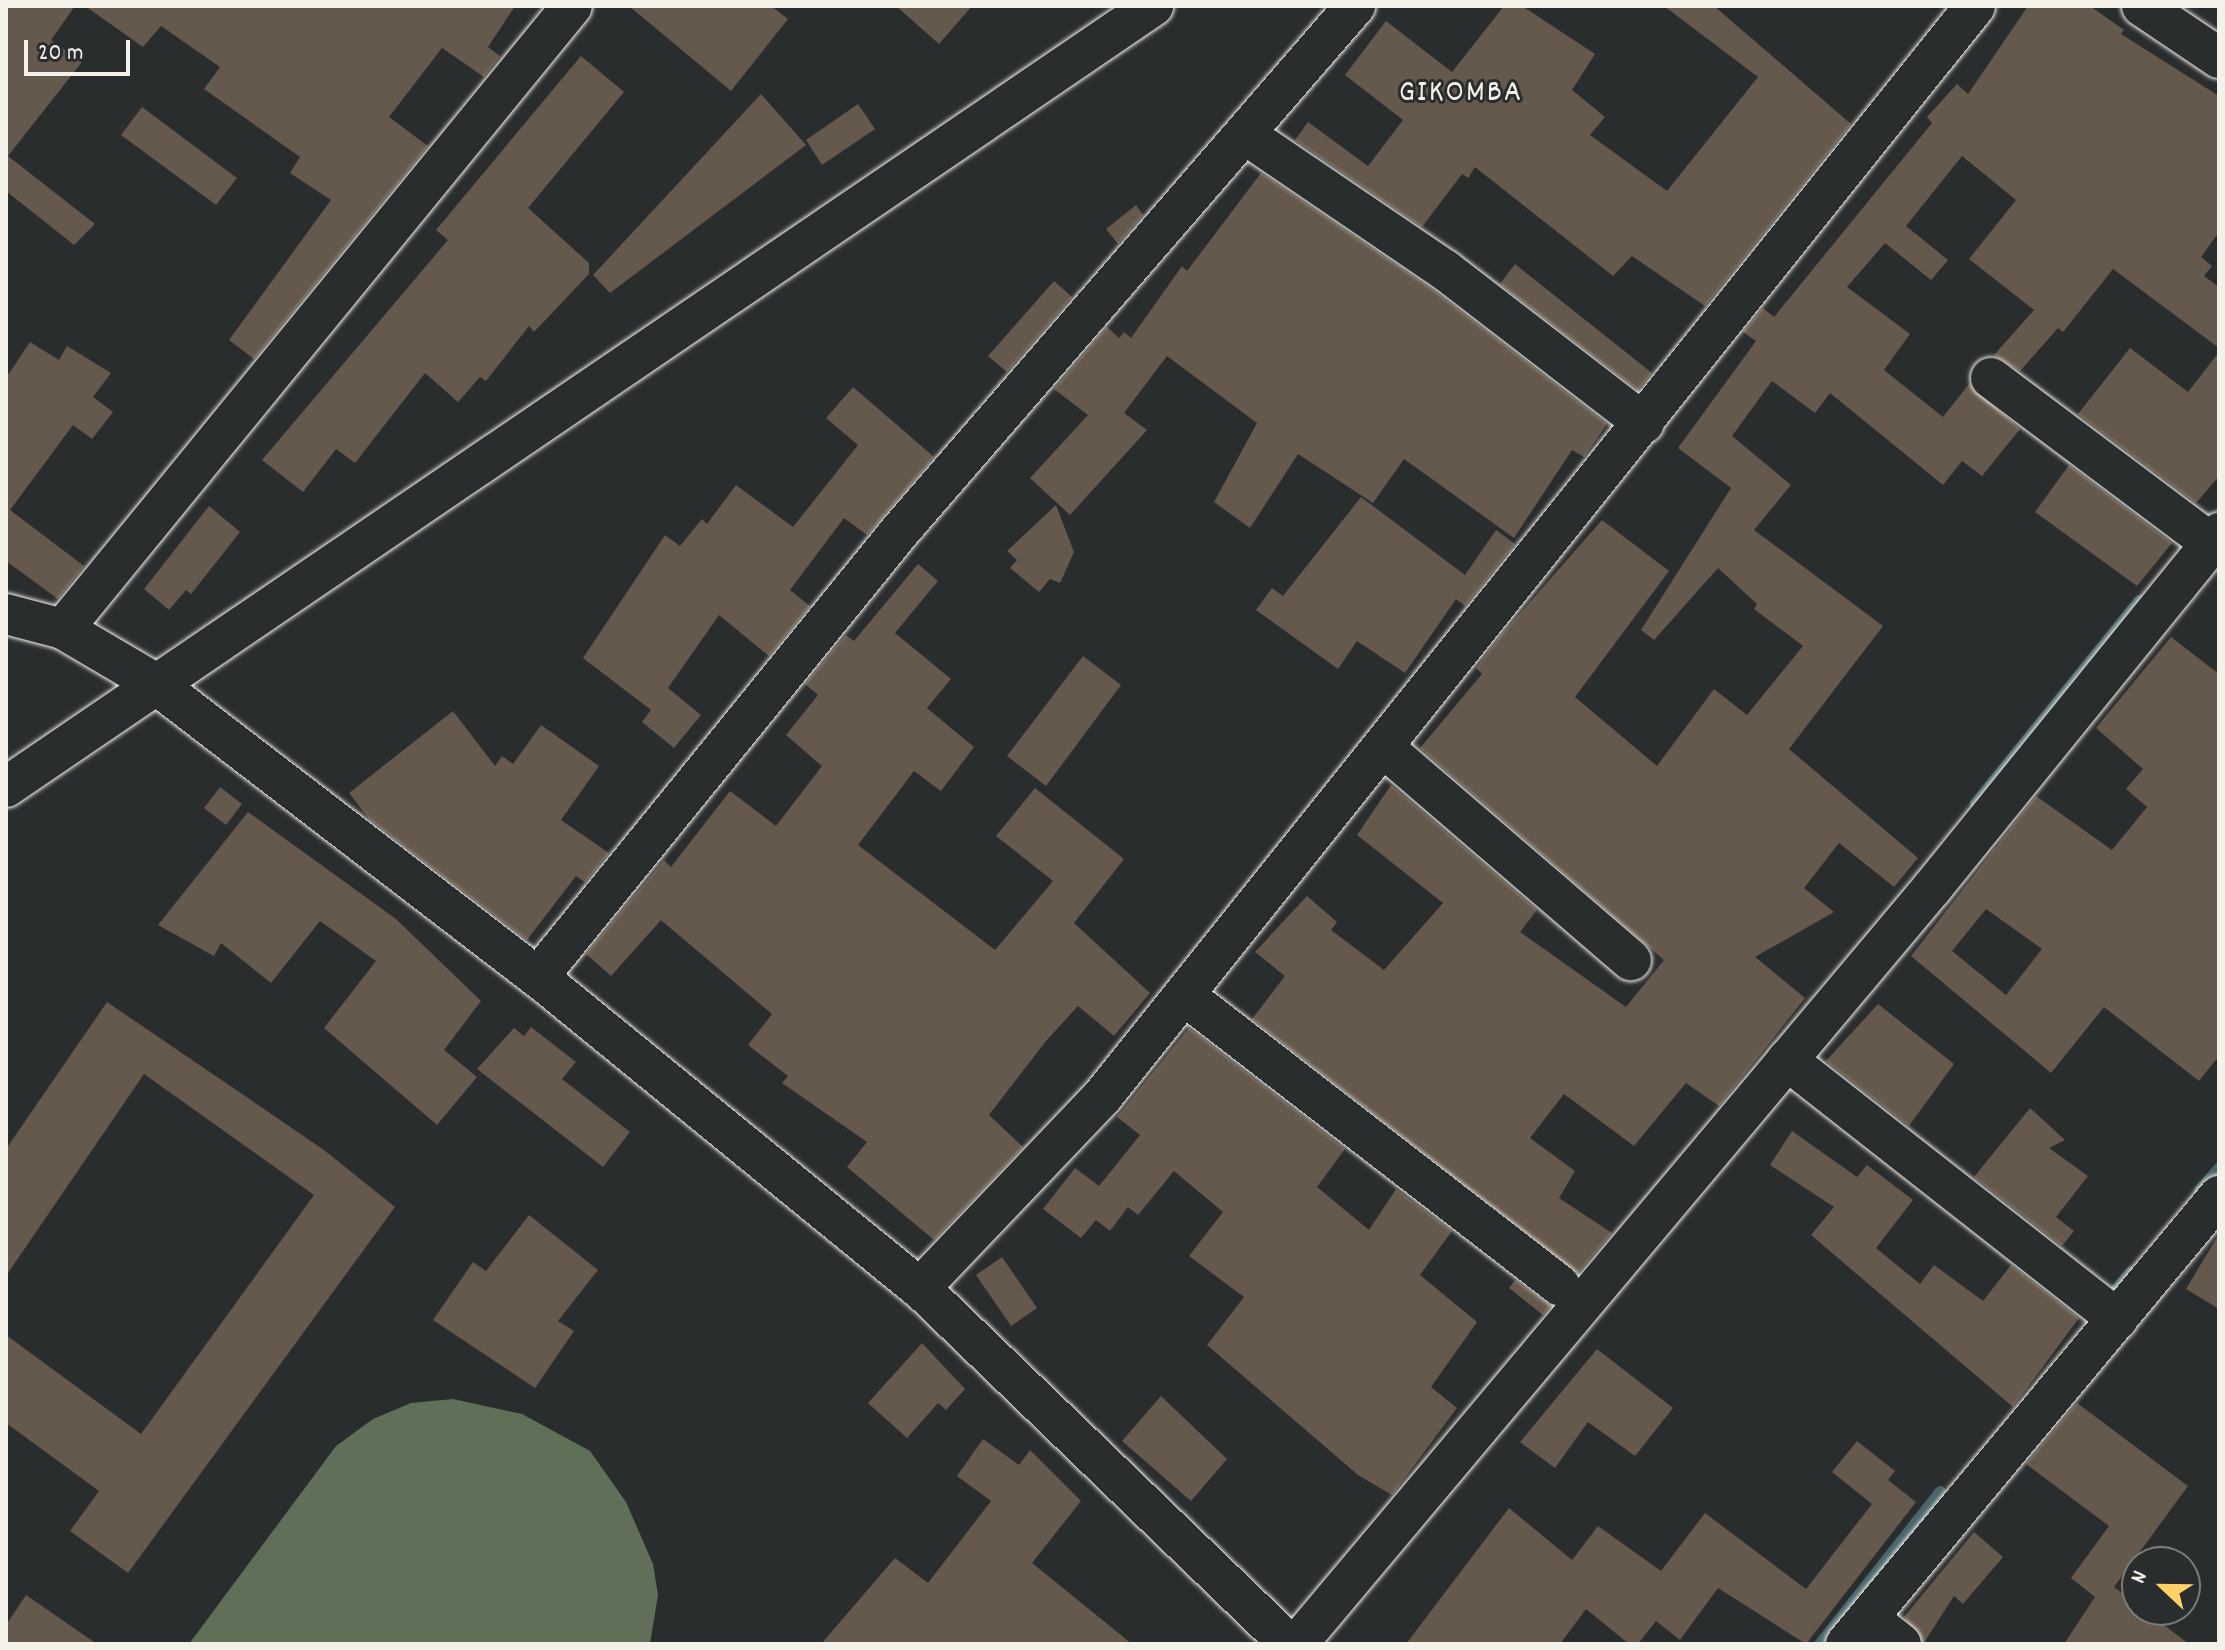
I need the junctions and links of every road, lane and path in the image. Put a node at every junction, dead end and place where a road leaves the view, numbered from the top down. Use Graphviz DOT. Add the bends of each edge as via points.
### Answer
graph roads {
  1 [pos="572,6"];
  2 [pos="1153,6"];
  3 [pos="1355,6"];
  4 [pos="1975,6"];
  5 [pos="2142,6"];
  6 [pos="2219,58"];
  7 [pos="1246,135"];
  8 [pos="1991,378"];
  9 [pos="1644,423"];
  10 [pos="2215,538"];
  11 [pos="6,614"];
  12 [pos="63,629"];
  13 [pos="153,682"];
  14 [pos="1383,747"];
  15 [pos="6,787"];
  16 [pos="1631,960"];
  17 [pos="538,977"];
  18 [pos="1184,995"];
  19 [pos="1787,1060"];
  20 [pos="2219,1196"];
  21 [pos="1560,1286"];
  22 [pos="920,1288"];
  23 [pos="2117,1319"];
  24 [pos="1857,1631"];
  25 [pos="1289,1644"];
  26 [pos="1297,1644"];
  27 [pos="1901,1644"];
  1 -- 12 [label="street"];
  2 -- 13 [label="street" via="893,188"];
  3 -- 7 [label="street"];
  4 -- 9 [label="street"];
  5 -- 6 [label="street"];
  7 -- 9 [label="street" via="1445,270"];
  7 -- 17 [label="street" via="900,531"];
  8 -- 10 [label="street"];
  9 -- 14 [label="street"];
  10 -- 19 [label="street"];
  11 -- 12 [label="street"];
  12 -- 13 [label="street"];
  13 -- 15 [label="street"];
  13 -- 17 [label="street"];
  14 -- 16 [label="street"];
  14 -- 18 [label="street"];
  17 -- 22 [label="street"];
  18 -- 21 [label="street"];
  18 -- 22 [label="street" via="1102,1097"];
  19 -- 23 [label="street"];
  19 -- 26 [label="street"];
  20 -- 23 [label="street"];
  22 -- 25 [label="street"];
  23 -- 24 [label="street"];
  24 -- 27 [label="street"];
}
